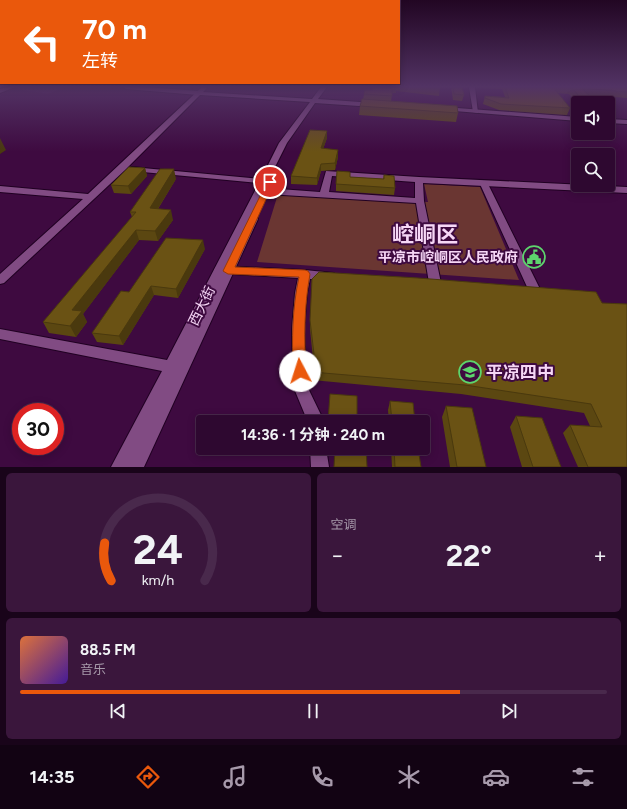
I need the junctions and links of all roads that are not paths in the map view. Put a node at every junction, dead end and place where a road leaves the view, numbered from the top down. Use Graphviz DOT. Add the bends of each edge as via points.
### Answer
graph roads {
  1 [pos="183,109"];
  2 [pos="311,109"];
  3 [pos="437,109"];
  4 [pos="475,109"];
  5 [pos="476,112"];
  6 [pos="571,119"];
  7 [pos="615,121"];
  8 [pos="627,122"];
  9 [pos="122,168"];
  10 [pos="419,180"];
  11 [pos="267,181"];
  12 [pos="484,184"];
  13 [pos="0,189"];
  14 [pos="627,190"];
  15 [pos="266,191"];
  16 [pos="324,195"];
  17 [pos="89,197"];
  18 [pos="420,201"];
  19 [pos="224,270"];
  20 [pos="305,274"];
  21 [pos="343,276"];
  22 [pos="0,280"];
  23 [pos="420,282"];
  24 [pos="435,283"];
  25 [pos="450,284"];
  26 [pos="518,288"];
  27 [pos="0,334"];
  28 [pos="177,368"];
  29 [pos="313,415"];
  30 [pos="319,455"];
  31 [pos="120,467"];
  32 [pos="136,467"];
  33 [pos="320,467"];
  1 -- 9 [label="street"];
  2 -- 11 [label="street, 西大街"];
  3 -- 5 [label="street"];
  4 -- 5 [label="street"];
  5 -- 6 [label="street"];
  7 -- 8 [label="street"];
  9 -- 11 [label="street"];
  9 -- 17 [label="street"];
  10 -- 12 [label="street"];
  10 -- 16 [label="street" via="329,173"];
  10 -- 18 [label="street"];
  11 -- 15 [label="street, 西大街"];
  11 -- 19 [label="street, 西大街"];
  12 -- 14 [label="street"];
  12 -- 26 [label="street" via="534,289"];
  13 -- 17 [label="street"];
  15 -- 16 [label="street"];
  15 -- 19 [label="street, 西大街"];
  16 -- 18 [label="street"];
  17 -- 22 [label="street"];
  18 -- 24 [label="street"];
  19 -- 20 [label="street"];
  19 -- 28 [label="street, 西大街"];
  20 -- 21 [label="street"];
  20 -- 29 [label="street" via="298,329 300,386"];
  23 -- 24 [label="street"];
  24 -- 25 [label="street"];
  27 -- 28 [label="street"];
  28 -- 31 [label="street, 西大街"];
  28 -- 32 [label="street, 西大街"];
  30 -- 33 [label="street"];
}
